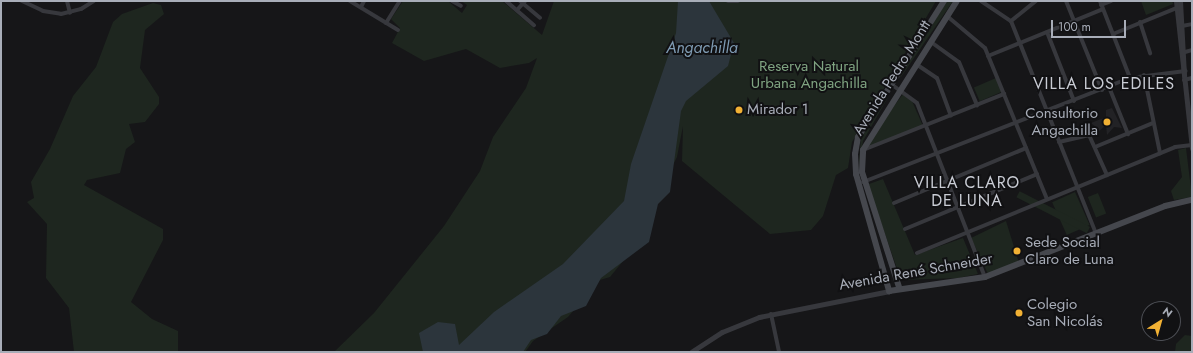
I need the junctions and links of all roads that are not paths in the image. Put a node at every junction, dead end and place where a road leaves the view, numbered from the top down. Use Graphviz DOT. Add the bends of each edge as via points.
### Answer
graph roads {
  1 [pos="23,1"];
  2 [pos="67,1"];
  3 [pos="94,1"];
  4 [pos="350,1"];
  5 [pos="364,1"];
  6 [pos="400,1"];
  7 [pos="452,1"];
  8 [pos="506,1"];
  9 [pos="728,1"];
  10 [pos="738,1"];
  11 [pos="944,1"];
  12 [pos="957,1"];
  13 [pos="981,1"];
  14 [pos="1036,1"];
  15 [pos="1066,1"];
  16 [pos="1111,1"];
  17 [pos="1176,1"];
  18 [pos="522,2"];
  19 [pos="1101,5"];
  20 [pos="1179,5"];
  21 [pos="461,6"];
  22 [pos="361,7"];
  23 [pos="517,10"];
  24 [pos="70,13"];
  25 [pos="947,16"];
  26 [pos="540,18"];
  27 [pos="1011,21"];
  28 [pos="1074,21"];
  29 [pos="1140,22"];
  30 [pos="386,23"];
  31 [pos="534,24"];
  32 [pos="1192,24"];
  33 [pos="1182,26"];
  34 [pos="398,30"];
  35 [pos="1047,32"];
  36 [pos="1113,34"];
  37 [pos="931,42"];
  38 [pos="1020,43"];
  39 [pos="1192,50"];
  40 [pos="1184,52"];
  41 [pos="1150,53"];
  42 [pos="988,56"];
  43 [pos="916,64"];
  44 [pos="1184,74"];
  45 [pos="1144,75"];
  46 [pos="1130,78"];
  47 [pos="1192,78"];
  48 [pos="891,84"];
  49 [pos="1109,87"];
  50 [pos="900,89"];
  51 [pos="1102,90"];
  52 [pos="1004,94"];
  53 [pos="1074,101"];
  54 [pos="977,105"];
  55 [pos="1190,109"];
  56 [pos="1047,112"];
  57 [pos="951,116"];
  58 [pos="1015,121"];
  59 [pos="1153,124"];
  60 [pos="926,126"];
  61 [pos="1128,134"];
  62 [pos="1059,142"];
  63 [pos="1192,145"];
  64 [pos="1095,147"];
  65 [pos="1026,148"];
  66 [pos="1192,148"];
  67 [pos="863,150"];
  68 [pos="1160,153"];
  69 [pos="936,154"];
  70 [pos="1037,174"];
  71 [pos="1107,175"];
  72 [pos="946,181"];
  73 [pos="862,182"];
  74 [pos="1077,187"];
  75 [pos="1047,199"];
  76 [pos="1192,200"];
  77 [pos="894,203"];
  78 [pos="957,206"];
  79 [pos="905,229"];
  80 [pos="967,234"];
  81 [pos="1096,234"];
  82 [pos="917,253"];
  83 [pos="985,276"];
  84 [pos="899,287"];
  85 [pos="889,291"];
  86 [pos="771,314"];
  87 [pos="691,352"];
  88 [pos="779,352"];
  1 -- 24 [label="street" via="48,12"];
  2 -- 24 [label="street"];
  3 -- 24 [label="street"];
  4 -- 22 [label="street"];
  5 -- 22 [label="street"];
  6 -- 30 [label="street"];
  7 -- 21 [label="street"];
  8 -- 23 [label="street"];
  9 -- 10 [label="street"];
  11 -- 48 [label="main road, Avenida Pedro Montt"];
  12 -- 25 [label="main road, Avenida Pedro Montt"];
  13 -- 27 [label="street"];
  14 -- 27 [label="street"];
  15 -- 28 [label="street"];
  16 -- 19 [label="street"];
  17 -- 20 [label="street"];
  18 -- 23 [label="street"];
  18 -- 26 [label="street"];
  19 -- 28 [label="street"];
  19 -- 36 [label="street"];
  20 -- 29 [label="street"];
  20 -- 33 [label="street"];
  20 -- 44 [label="street"];
  22 -- 30 [label="street"];
  23 -- 31 [label="street"];
  25 -- 37 [label="main road, Avenida Pedro Montt"];
  25 -- 42 [label="street" via="980,41"];
  27 -- 38 [label="street"];
  28 -- 35 [label="street"];
  28 -- 51 [label="street"];
  29 -- 36 [label="street"];
  29 -- 41 [label="street"];
  30 -- 34 [label="street"];
  32 -- 33 [label="street"];
  33 -- 40 [label="street"];
  35 -- 38 [label="street"];
  35 -- 53 [label="street"];
  36 -- 46 [label="street"];
  37 -- 43 [label="main road, Avenida Pedro Montt"];
  37 -- 54 [label="street" via="959,62"];
  38 -- 42 [label="street"];
  38 -- 56 [label="street"];
  39 -- 40 [label="street"];
  40 -- 44 [label="street"];
  42 -- 52 [label="street"];
  43 -- 50 [label="main road, Avenida Pedro Montt"];
  43 -- 57 [label="street" via="937,78"];
  44 -- 45 [label="street"];
  44 -- 47 [label="street"];
  44 -- 55 [label="street"];
  45 -- 46 [label="street"];
  45 -- 59 [label="street"];
  46 -- 49 [label="street"];
  48 -- 50 [label="street"];
  48 -- 73 [label="main road, Avenida Pedro Montt" via="858,137 854,164"];
  49 -- 51 [label="street"];
  49 -- 61 [label="street"];
  50 -- 60 [label="street" via="917,103"];
  50 -- 67 [label="main road, Avenida Pedro Montt"];
  51 -- 53 [label="street"];
  52 -- 54 [label="street"];
  52 -- 58 [label="street"];
  53 -- 56 [label="street"];
  54 -- 57 [label="street"];
  55 -- 63 [label="street"];
  56 -- 58 [label="street"];
  56 -- 62 [label="street"];
  57 -- 60 [label="street"];
  58 -- 65 [label="street"];
  58 -- 69 [label="street"];
  59 -- 61 [label="street"];
  59 -- 68 [label="street"];
  60 -- 67 [label="street"];
  60 -- 69 [label="street"];
  61 -- 64 [label="street"];
  62 -- 64 [label="street" via="1085,133"];
  62 -- 74 [label="street"];
  63 -- 66 [label="street"];
  63 -- 68 [label="street"];
  64 -- 71 [label="street"];
  65 -- 70 [label="street"];
  65 -- 72 [label="street"];
  67 -- 73 [label="main road, Avenida Pedro Montt"];
  68 -- 71 [label="street"];
  69 -- 72 [label="street"];
  69 -- 73 [label="street"];
  70 -- 75 [label="street"];
  70 -- 78 [label="street"];
  71 -- 74 [label="street"];
  72 -- 77 [label="street"];
  72 -- 78 [label="street"];
  73 -- 84 [label="main road, Avenida Pedro Montt"];
  73 -- 85 [label="main road, Avenida Pedro Montt"];
  74 -- 75 [label="street"];
  74 -- 81 [label="street"];
  75 -- 80 [label="street"];
  76 -- 81 [label="main road, Avenida René Schneider" via="1165,206"];
  78 -- 79 [label="street"];
  78 -- 80 [label="street"];
  80 -- 82 [label="street"];
  80 -- 83 [label="street"];
  81 -- 83 [label="main road, Avenida René Schneider"];
  83 -- 84 [label="main road, Avenida René Schneider"];
  84 -- 85 [label="main road, Avenida René Schneider"];
  85 -- 86 [label="street, Avenida René Schneider"];
  86 -- 87 [label="street, Avenida René Schneider" via="728,330"];
  86 -- 88 [label="street"];
}
